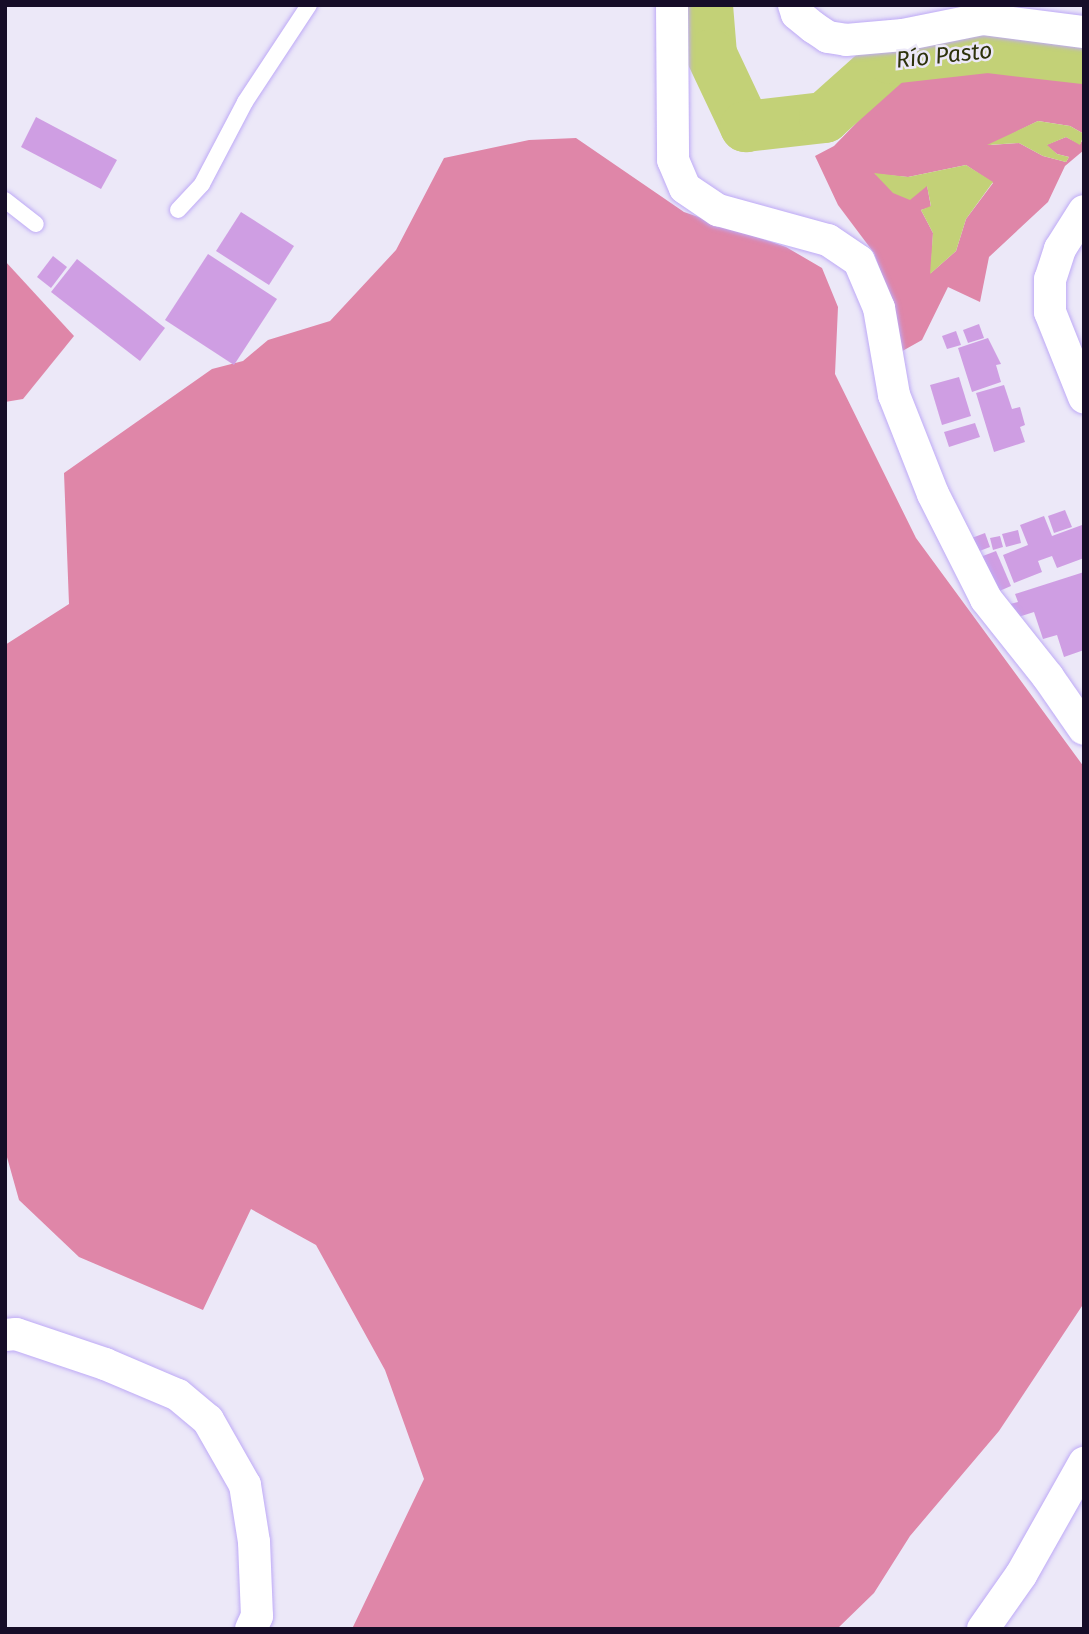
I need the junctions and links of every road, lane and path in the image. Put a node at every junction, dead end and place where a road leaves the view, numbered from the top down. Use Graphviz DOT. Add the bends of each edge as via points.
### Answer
graph roads {
  1 [pos="309,5"];
  2 [pos="672,5"];
  3 [pos="794,5"];
  4 [pos="1084,32"];
  5 [pos="5,200"];
  6 [pos="178,210"];
  7 [pos="1084,211"];
  8 [pos="36,224"];
  9 [pos="1084,397"];
  10 [pos="1084,729"];
  11 [pos="5,1335"];
  12 [pos="1084,1463"];
  13 [pos="251,1629"];
  14 [pos="983,1629"];
  1 -- 6 [label="lane" via="245,102 202,184"];
  2 -- 10 [label="street" via="673,160 685,188 718,209 828,240 859,261 879,308 894,395 933,494 986,599"];
  3 -- 4 [label="street" via="797,14 813,27 828,37 846,40 903,35 982,19"];
  5 -- 8 [label="lane"];
  7 -- 9 [label="street" via="1060,249 1049,279 1050,312"];
  11 -- 13 [label="street" via="16,1334 105,1364 178,1395 208,1420 245,1485 254,1542 257,1616"];
  12 -- 14 [label="street" via="1021,1575"];
}
